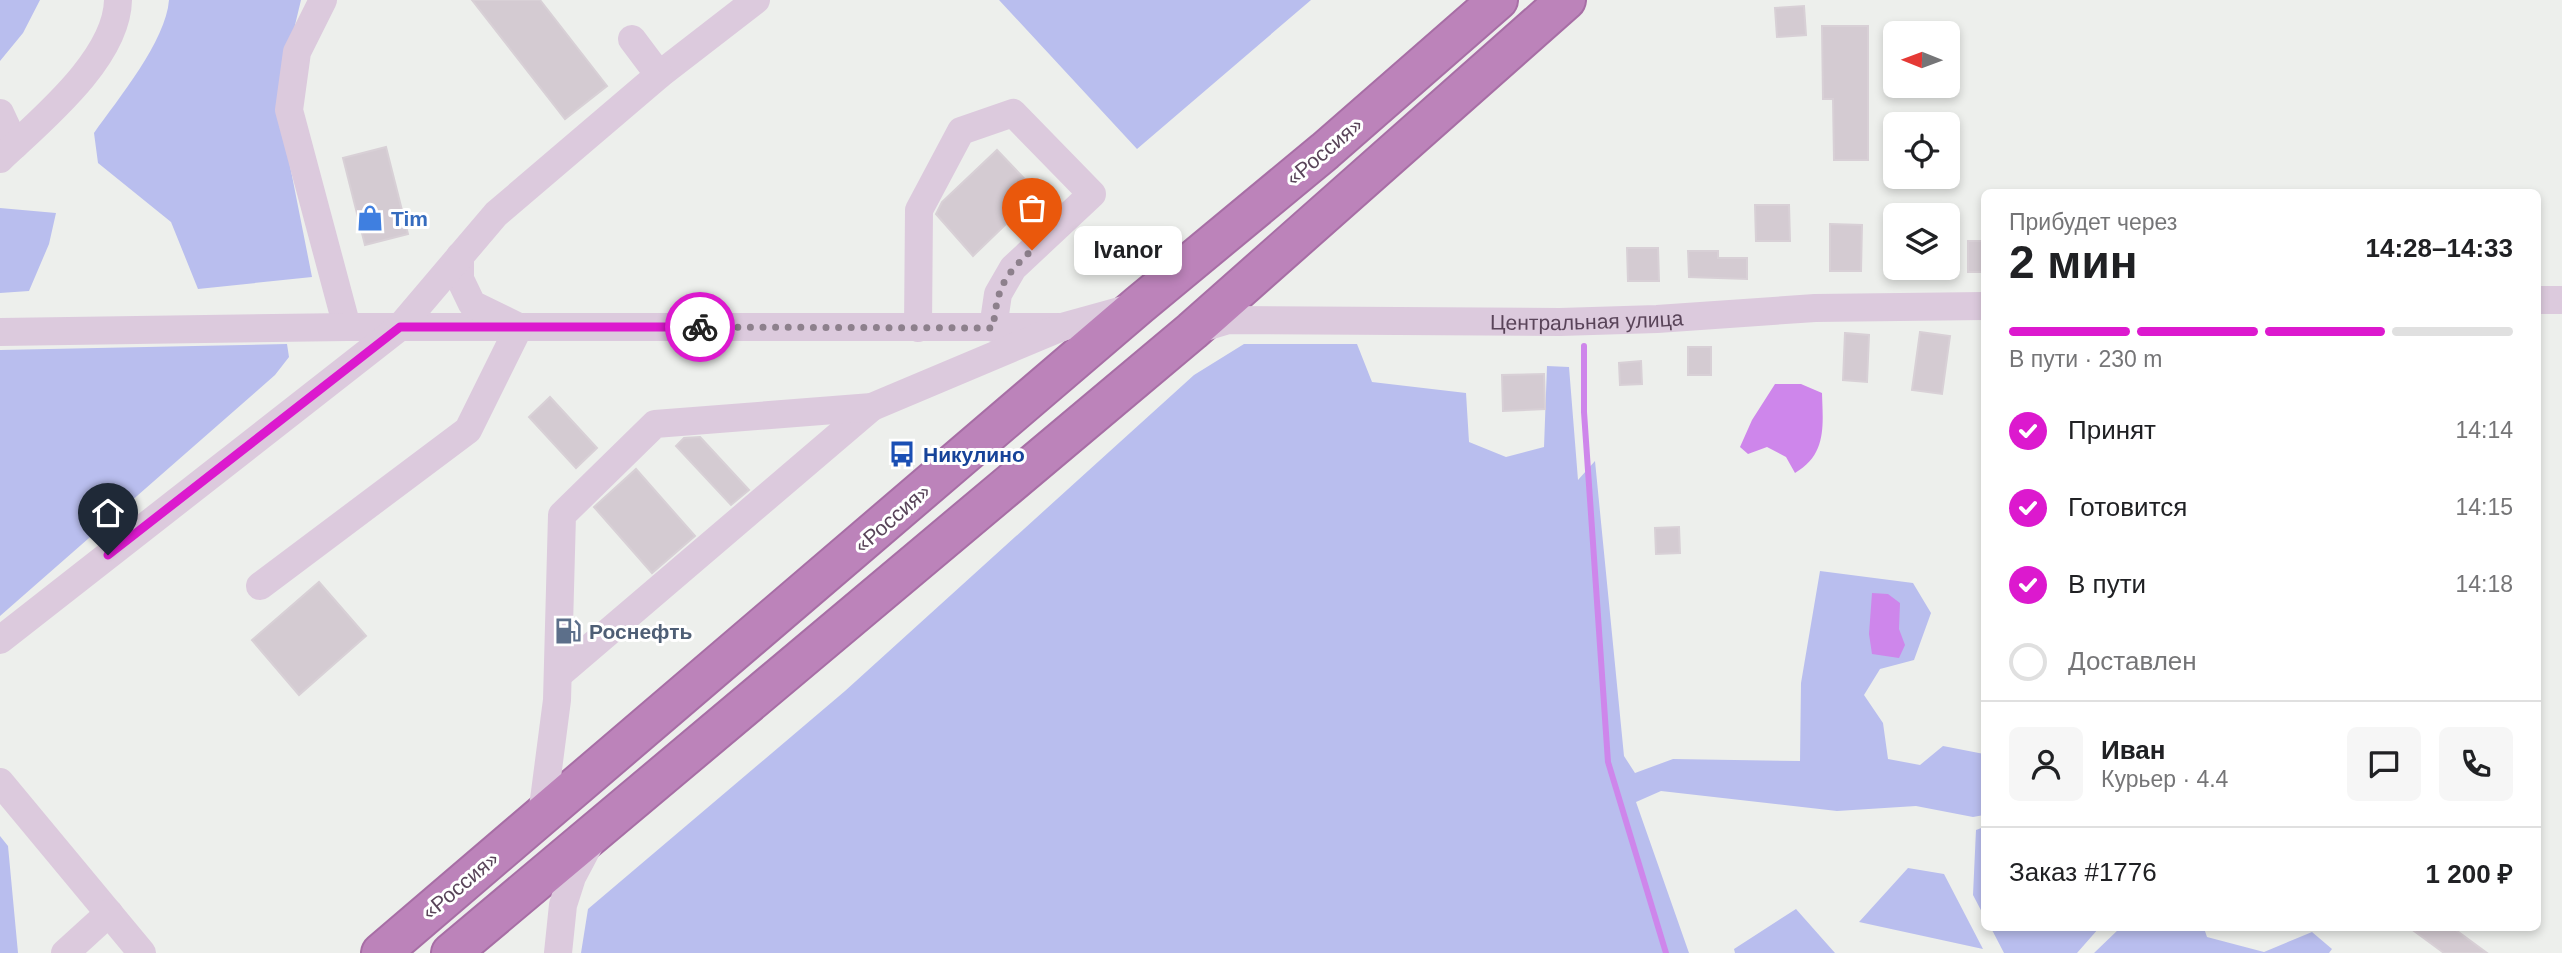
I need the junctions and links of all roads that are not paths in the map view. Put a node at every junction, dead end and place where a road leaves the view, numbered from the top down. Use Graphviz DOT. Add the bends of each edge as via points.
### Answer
graph roads {
  1 [pos="118,0"];
  2 [pos="323,0"];
  3 [pos="756,0"];
  4 [pos="1498,0"];
  5 [pos="1566,0"];
  6 [pos="632,39"];
  7 [pos="659,75"];
  8 [pos="0,113"];
  9 [pos="7,152"];
  10 [pos="460,256"];
  11 [pos="2541,300"];
  12 [pos="2562,300"];
  13 [pos="1139,305"];
  14 [pos="1981,306"];
  15 [pos="347,327"];
  16 [pos="400,327"];
  17 [pos="519,327"];
  18 [pos="1062,327"];
  19 [pos="918,328"];
  20 [pos="993,328"];
  21 [pos="1192,331"];
  22 [pos="0,332"];
  23 [pos="872,407"];
  24 [pos="260,586"];
  25 [pos="0,640"];
  26 [pos="558,675"];
  27 [pos="0,782"];
  28 [pos="542,815"];
  29 [pos="597,830"];
  30 [pos="109,913"];
  31 [pos="65,953"];
  32 [pos="142,953"];
  33 [pos="381,953"];
  34 [pos="451,953"];
  35 [pos="558,953"];
  1 -- 9 [label="street" via="105,46 69,94"];
  2 -- 15 [label="street" via="297,52 289,110"];
  3 -- 7 [label="street"];
  4 -- 13 [label="highway, «Россия»"];
  5 -- 21 [label="highway"];
  6 -- 7 [label="street"];
  7 -- 10 [label="street" via="496,214"];
  8 -- 9 [label="street"];
  10 -- 16 [label="street"];
  10 -- 17 [label="street" via="460,279 472,304"];
  11 -- 12 [label="street"];
  13 -- 18 [label="street"];
  13 -- 28 [label="highway, «Россия»"];
  14 -- 21 [label="street, Центральная улица" via="1815,308 1560,322 1228,320"];
  15 -- 16 [label="street"];
  15 -- 22 [label="street"];
  16 -- 17 [label="street"];
  16 -- 25 [label="street"];
  17 -- 19 [label="street"];
  17 -- 24 [label="street" via="468,430"];
  18 -- 20 [label="street"];
  18 -- 23 [label="street"];
  19 -- 20 [label="street"];
  19 -- 20 [label="street" via="919,210 961,131 1013,113 1092,194 1013,268 998,294"];
  21 -- 29 [label="highway"];
  23 -- 26 [label="street"];
  23 -- 26 [label="street" via="655,424 562,515"];
  26 -- 28 [label="street"];
  27 -- 30 [label="street"];
  28 -- 33 [label="highway, «Россия»"];
  29 -- 34 [label="highway"];
  29 -- 35 [label="street" via="563,905"];
  30 -- 31 [label="street"];
  30 -- 32 [label="street"];
}
